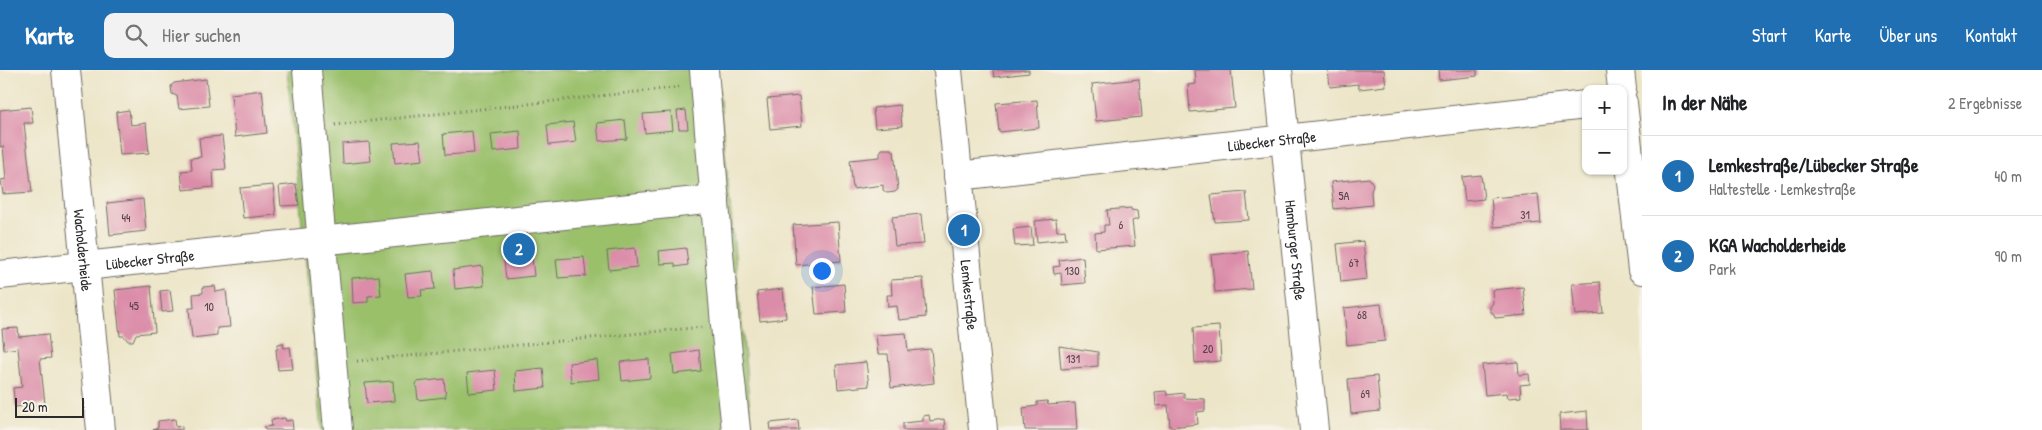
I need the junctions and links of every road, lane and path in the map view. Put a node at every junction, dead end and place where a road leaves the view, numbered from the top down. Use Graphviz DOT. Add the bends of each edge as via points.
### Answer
graph roads {
  1 [pos="66,70"];
  2 [pos="307,70"];
  3 [pos="948,70"];
  4 [pos="1278,70"];
  5 [pos="1620,70"];
  6 [pos="705,77"];
  7 [pos="1622,85"];
  8 [pos="1642,99"];
  9 [pos="1627,101"];
  10 [pos="1582,105"];
  11 [pos="312,127"];
  12 [pos="1626,130"];
  13 [pos="1285,138"];
  14 [pos="958,176"];
  15 [pos="715,199"];
  16 [pos="311,243"];
  17 [pos="85,266"];
  18 [pos="1642,270"];
  19 [pos="0,275"];
  20 [pos="725,325"];
  21 [pos="332,364"];
  22 [pos="101,430"];
  23 [pos="338,430"];
  24 [pos="736,430"];
  25 [pos="983,430"];
  26 [pos="1314,430"];
  1 -- 17 [label="street, Wacholderheide"];
  2 -- 11 [label="street"];
  3 -- 14 [label="street, Lemkestraße"];
  4 -- 13 [label="street, Hamburger Straße"];
  5 -- 7 [label="street"];
  6 -- 11 [label="path"];
  6 -- 15 [label="street"];
  8 -- 9 [label="street"];
  10 -- 13 [label="street, Lübecker Straße"];
  11 -- 16 [label="street"];
  12 -- 18 [label="street"];
  13 -- 14 [label="street, Lübecker Straße"];
  13 -- 26 [label="street, Hamburger Straße"];
  14 -- 25 [label="street, Lemkestraße"];
  15 -- 16 [label="street, Lübecker Straße"];
  15 -- 20 [label="street"];
  16 -- 17 [label="street, Lübecker Straße"];
  16 -- 21 [label="street"];
  17 -- 19 [label="street, Lübecker Straße"];
  17 -- 22 [label="street, Wacholderheide"];
  20 -- 21 [label="path"];
  20 -- 24 [label="street"];
  21 -- 23 [label="street"];
}
